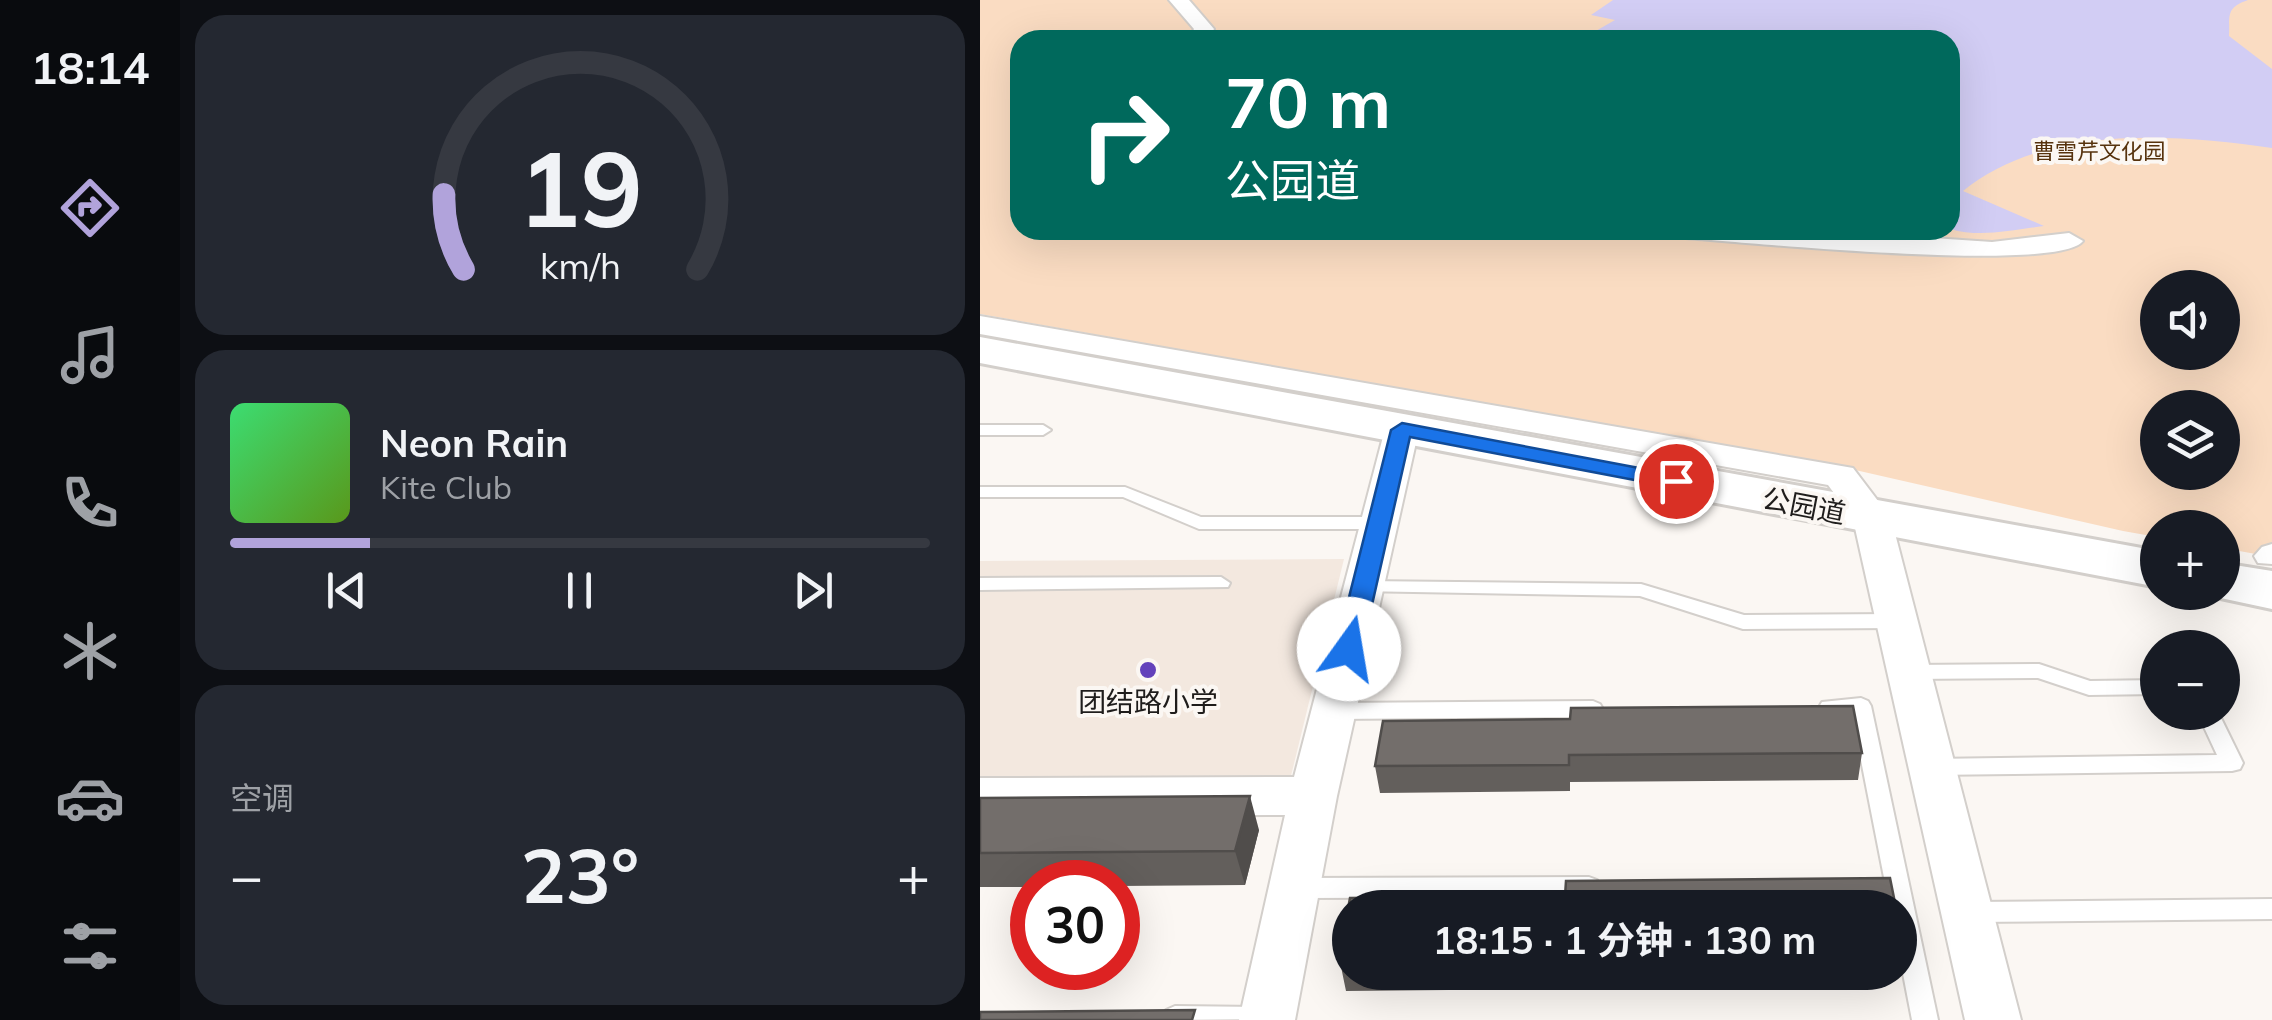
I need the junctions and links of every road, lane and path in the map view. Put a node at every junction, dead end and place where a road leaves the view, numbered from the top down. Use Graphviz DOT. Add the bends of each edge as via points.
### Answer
graph roads {
  1 [pos="1179,0"];
  2 [pos="1203,30"];
  3 [pos="1836,240"];
  4 [pos="2068,241"];
  5 [pos="980,325"];
  6 [pos="980,350"];
  7 [pos="980,430"];
  8 [pos="1043,430"];
  9 [pos="1402,430"];
  10 [pos="980,492"];
  11 [pos="1872,518"];
  12 [pos="1379,523"];
  13 [pos="2140,567"];
  14 [pos="1221,583"];
  15 [pos="980,584"];
  16 [pos="1364,587"];
  17 [pos="1896,621"];
  18 [pos="1909,672"];
  19 [pos="2140,687"];
  20 [pos="1802,707"];
  21 [pos="1607,708"];
  22 [pos="1334,711"];
  23 [pos="2216,730"];
  24 [pos="1932,766"];
  25 [pos="1314,796"];
  26 [pos="980,797"];
  27 [pos="1606,887"];
  28 [pos="1295,888"];
  29 [pos="2272,909"];
  30 [pos="1966,912"];
  31 [pos="1152,1018"];
  32 [pos="1267,1020"];
  33 [pos="1925,1020"];
  34 [pos="1993,1020"];
  1 -- 2 [label="street"];
  3 -- 4 [label="street" via="1956,248"];
  5 -- 11 [label="street" via="1840,476"];
  6 -- 9 [label="main road, 公园道"];
  7 -- 8 [label="lane"];
  9 -- 11 [label="main road, 公园道"];
  9 -- 12 [label="street"];
  10 -- 12 [label="lane" via="1125,492 1198,523"];
  11 -- 13 [label="main road, 公园道"];
  11 -- 17 [label="street"];
  12 -- 16 [label="street"];
  14 -- 15 [label="lane"];
  16 -- 17 [label="lane" via="1641,590 1743,622"];
  16 -- 22 [label="street"];
  17 -- 18 [label="street"];
  18 -- 19 [label="lane" via="2039,671 2089,688"];
  18 -- 24 [label="street"];
  20 -- 33 [label="lane" via="1861,706 1888,886"];
  21 -- 22 [label="lane"];
  22 -- 25 [label="street"];
  23 -- 24 [label="lane" via="2232,762"];
  24 -- 30 [label="street"];
  25 -- 26 [label="street"];
  25 -- 28 [label="street"];
  27 -- 28 [label="lane"];
  28 -- 32 [label="street"];
  29 -- 30 [label="lane"];
  30 -- 34 [label="street"];
  31 -- 32 [label="lane"];
}
